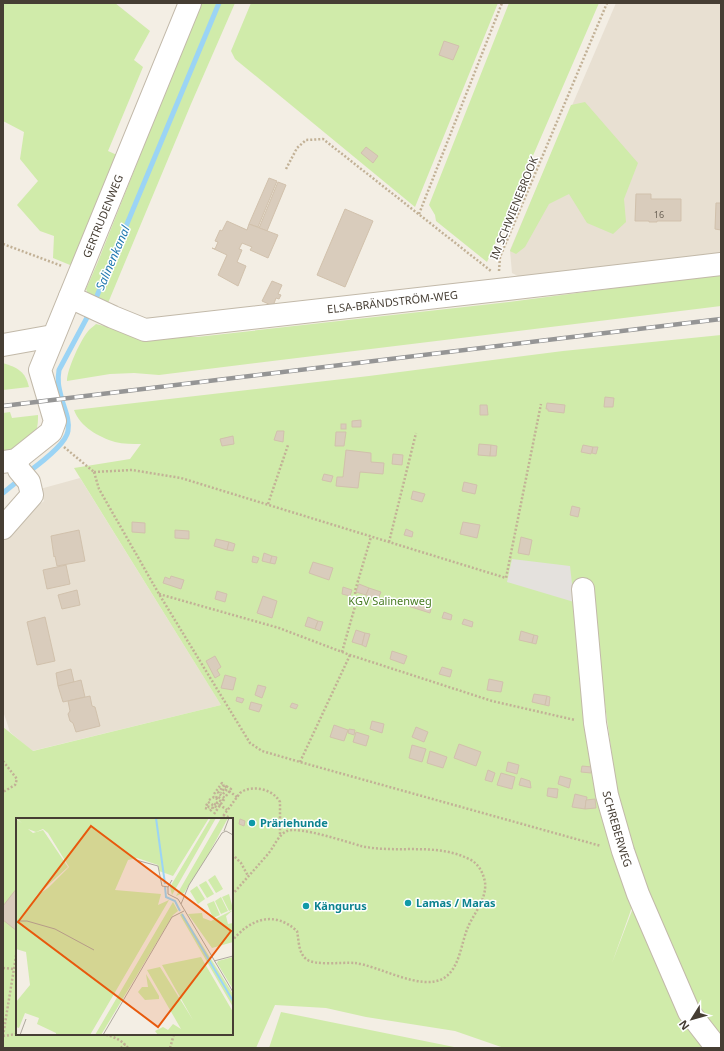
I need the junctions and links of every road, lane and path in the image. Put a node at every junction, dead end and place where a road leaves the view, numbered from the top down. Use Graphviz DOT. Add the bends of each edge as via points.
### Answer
graph roads {
  1 [pos="190,3"];
  2 [pos="502,3"];
  3 [pos="607,3"];
  4 [pos="286,169"];
  5 [pos="419,214"];
  6 [pos="3,244"];
  7 [pos="721,264"];
  8 [pos="80,272"];
  9 [pos="493,272"];
  10 [pos="498,276"];
  11 [pos="70,297"];
  12 [pos="53,336"];
  13 [pos="3,345"];
  14 [pos="541,404"];
  15 [pos="416,433"];
  16 [pos="58,440"];
  17 [pos="288,445"];
  18 [pos="17,468"];
  19 [pos="94,472"];
  20 [pos="268,504"];
  21 [pos="3,528"];
  22 [pos="371,537"];
  23 [pos="389,542"];
  24 [pos="583,589"];
  25 [pos="159,594"];
  26 [pos="342,652"];
  27 [pos="350,655"];
  28 [pos="595,723"];
  29 [pos="3,761"];
  30 [pos="300,762"];
  31 [pos="225,786"];
  32 [pos="229,791"];
  33 [pos="3,792"];
  34 [pos="214,794"];
  35 [pos="237,797"];
  36 [pos="216,802"];
  37 [pos="218,808"];
  38 [pos="227,810"];
  39 [pos="210,811"];
  40 [pos="214,814"];
  41 [pos="223,815"];
  42 [pos="222,818"];
  43 [pos="231,818"];
  44 [pos="280,837"];
  45 [pos="623,850"];
  46 [pos="233,855"];
  47 [pos="248,876"];
  48 [pos="233,894"];
  49 [pos="233,940"];
  50 [pos="16,956"];
  51 [pos="3,968"];
  52 [pos="14,969"];
  53 [pos="16,1034"];
  54 [pos="107,1035"];
  55 [pos="174,1035"];
  56 [pos="3,1036"];
  57 [pos="125,1044"];
  58 [pos="121,1048"];
  59 [pos="128,1048"];
  60 [pos="170,1048"];
  61 [pos="717,1048"];
  1 -- 8 [label="street, GERTRUDENWEG"];
  2 -- 5 [label="path"];
  3 -- 10 [label="path, IM SCHWIENEBROOK" via="500,258"];
  4 -- 5 [label="path, IM SCHWIENEBROOK" via="297,148 306,140 322,139"];
  5 -- 9 [label="path, IM SCHWIENEBROOK"];
  6 -- 8 [label="path"];
  7 -- 11 [label="street, ELSA-BRÄNDSTRÖM-WEG" via="145,330"];
  8 -- 11 [label="street, GERTRUDENWEG"];
  11 -- 12 [label="street, GERTRUDENWEG"];
  12 -- 13 [label="street"];
  12 -- 16 [label="street, GERTRUDENWEG" via="40,370"];
  14 -- 23 [label="path" via="506,578"];
  15 -- 23 [label="path"];
  16 -- 18 [label="street"];
  16 -- 19 [label="path"];
  17 -- 20 [label="path"];
  18 -- 21 [label="street" via="32,494"];
  19 -- 20 [label="path" via="132,470 181,478"];
  19 -- 25 [label="path" via="98,489"];
  20 -- 22 [label="path"];
  22 -- 23 [label="path"];
  22 -- 26 [label="path" via="355,591 356,602"];
  24 -- 28 [label="street, SCHREBERWEG"];
  25 -- 26 [label="path" via="279,628"];
  25 -- 30 [label="path" via="250,743 262,751"];
  26 -- 27 [label="path"];
  27 -- 28 [label="path" via="492,702"];
  27 -- 30 [label="path"];
  28 -- 45 [label="street, SCHREBERWEG" via="607,795"];
  29 -- 33 [label="path" via="17,779 15,785"];
  30 -- 45 [label="path" via="615,850"];
  31 -- 32 [label="path" via="231,789"];
  31 -- 32 [label="path" via="223,794"];
  31 -- 34 [label="path" via="222,783"];
  31 -- 36 [label="path" via="218,793 225,798"];
  32 -- 35 [label="path"];
  35 -- 38 [label="path"];
  35 -- 44 [label="path" via="244,790 255,788 277,798 280,802"];
  36 -- 37 [label="path"];
  36 -- 37 [label="path"];
  36 -- 38 [label="path"];
  36 -- 39 [label="path" via="208,802 207,807 213,808"];
  37 -- 40 [label="path"];
  38 -- 41 [label="path"];
  41 -- 42 [label="path"];
  41 -- 43 [label="path"];
  44 -- 47 [label="path"];
  44 -- 49 [label="path" via="287,831 295,830 361,846 439,850 453,853 477,864 484,877 485,892 466,932 457,962 448,975 432,982 410,980 355,963 312,961 301,953 297,931 283,921 259,920 249,924"];
  45 -- 61 [label="street, SCHREBERWEG" via="638,894 689,1012"];
  46 -- 47 [label="path"];
  47 -- 48 [label="path"];
  50 -- 52 [label="path"];
  51 -- 52 [label="path"];
  52 -- 56 [label="path"];
  53 -- 56 [label="path"];
  54 -- 57 [label="path"];
  55 -- 60 [label="path"];
  57 -- 58 [label="path"];
  57 -- 59 [label="path"];
}
